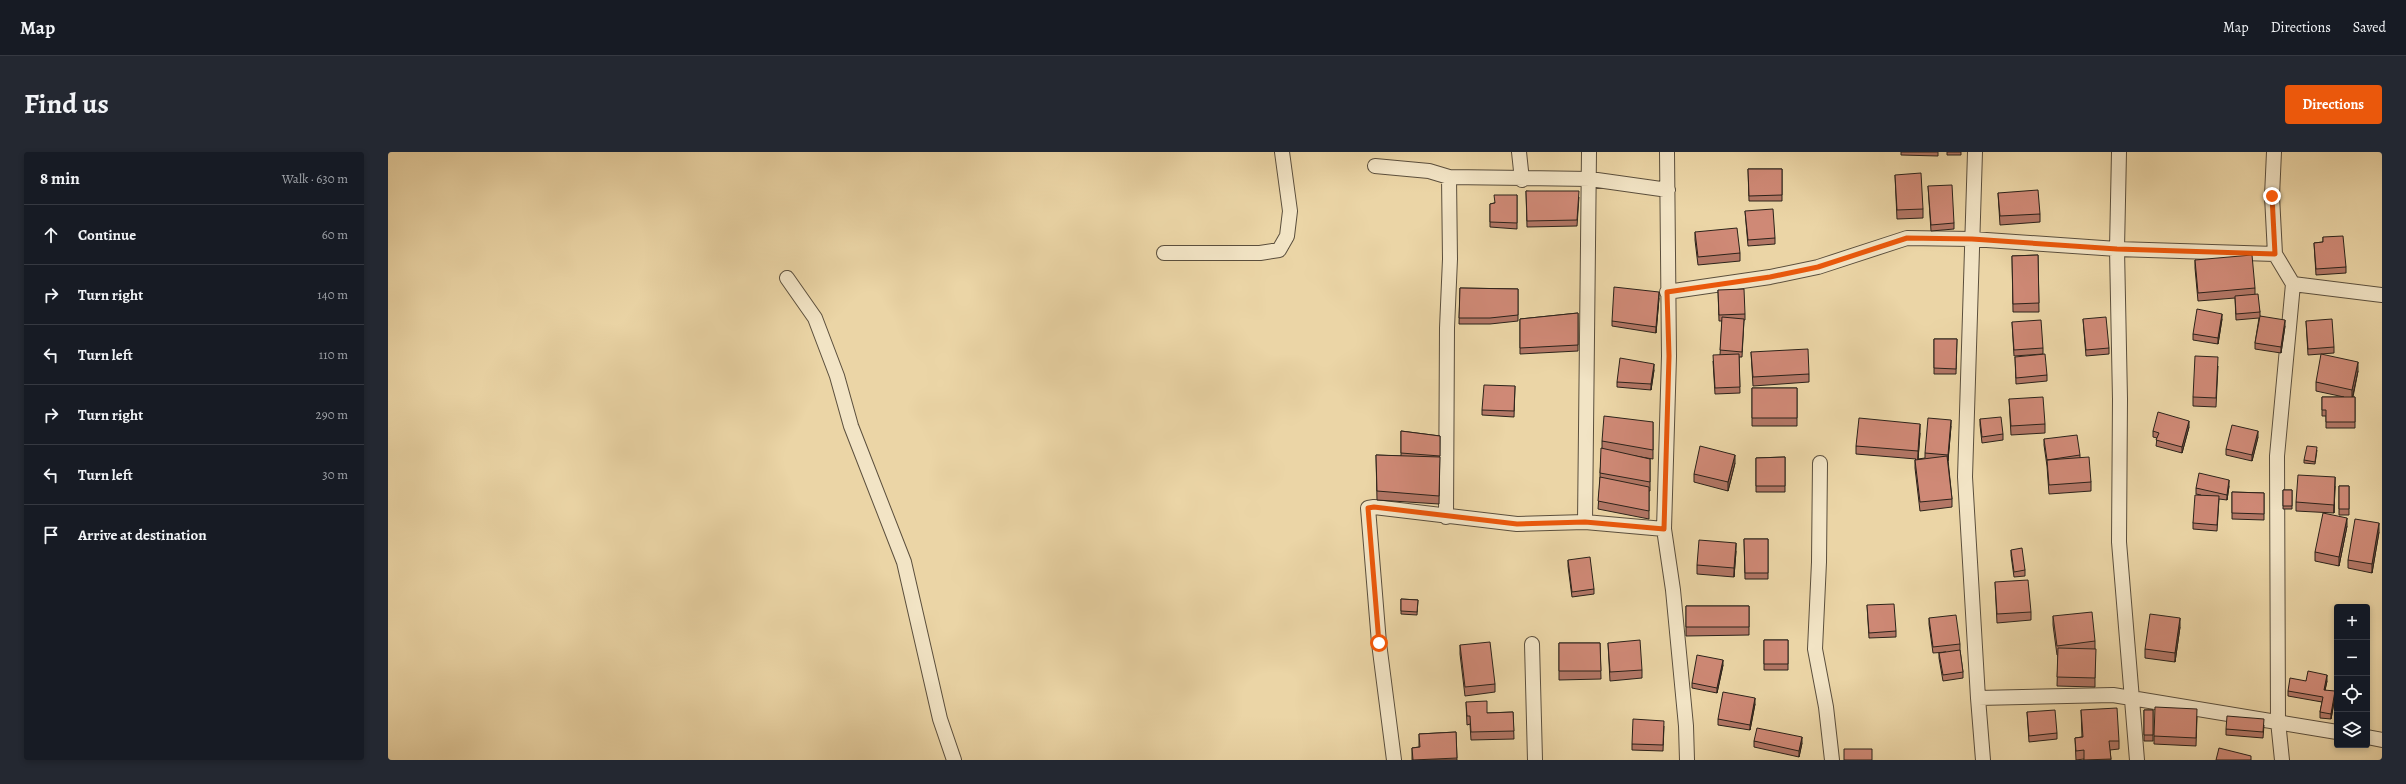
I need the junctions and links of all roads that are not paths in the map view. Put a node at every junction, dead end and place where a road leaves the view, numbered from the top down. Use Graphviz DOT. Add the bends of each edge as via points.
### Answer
graph roads {
  1 [pos="1282,152"];
  2 [pos="1520,152"];
  3 [pos="1589,152"];
  4 [pos="1667,152"];
  5 [pos="1975,152"];
  6 [pos="2119,152"];
  7 [pos="2274,152"];
  8 [pos="1375,166"];
  9 [pos="1449,177"];
  10 [pos="1590,179"];
  11 [pos="1522,180"];
  12 [pos="1668,190"];
  13 [pos="1972,239"];
  14 [pos="2117,249"];
  15 [pos="1164,253"];
  16 [pos="2275,254"];
  17 [pos="787,278"];
  18 [pos="2293,284"];
  19 [pos="1667,292"];
  20 [pos="2382,295"];
  21 [pos="1820,463"];
  22 [pos="1446,517"];
  23 [pos="1585,522"];
  24 [pos="1664,529"];
  25 [pos="1532,644"];
  26 [pos="1978,698"];
  27 [pos="2132,698"];
  28 [pos="2278,721"];
  29 [pos="2334,731"];
  30 [pos="2370,738"];
  31 [pos="2382,740"];
  32 [pos="954,760"];
  33 [pos="1394,760"];
  34 [pos="1535,760"];
  35 [pos="1687,760"];
  36 [pos="1832,760"];
  37 [pos="1983,760"];
  38 [pos="2137,760"];
  39 [pos="2282,760"];
  1 -- 15 [label="street" via="1290,211 1287,236 1279,250 1260,253"];
  2 -- 11 [label="street"];
  3 -- 10 [label="street"];
  4 -- 12 [label="street"];
  5 -- 13 [label="street"];
  6 -- 14 [label="street"];
  7 -- 16 [label="street" via="2272,196"];
  8 -- 9 [label="street" via="1429,172"];
  9 -- 11 [label="street"];
  9 -- 22 [label="street"];
  10 -- 11 [label="street"];
  10 -- 12 [label="street"];
  10 -- 23 [label="street"];
  12 -- 19 [label="street"];
  13 -- 14 [label="street"];
  13 -- 19 [label="street" via="1907,238 1818,267 1770,277"];
  13 -- 26 [label="street" via="1965,477"];
  14 -- 16 [label="street"];
  14 -- 27 [label="street" via="2120,399 2118,542"];
  16 -- 18 [label="street"];
  17 -- 32 [label="street" via="817,324 837,376 851,426 904,562 940,719"];
  18 -- 20 [label="street"];
  18 -- 28 [label="street" via="2277,456"];
  19 -- 24 [label="street" via="1669,356"];
  21 -- 36 [label="street" via="1820,562 1815,649 1826,707"];
  22 -- 23 [label="street" via="1517,524"];
  22 -- 33 [label="street" via="1368,508 1379,643"];
  23 -- 24 [label="street"];
  24 -- 35 [label="street" via="1686,726"];
  25 -- 34 [label="street"];
  26 -- 27 [label="street" via="2113,695"];
  26 -- 37 [label="street"];
  27 -- 28 [label="street"];
  27 -- 38 [label="street"];
  28 -- 29 [label="street"];
  28 -- 39 [label="street"];
  30 -- 31 [label="street"];
}
